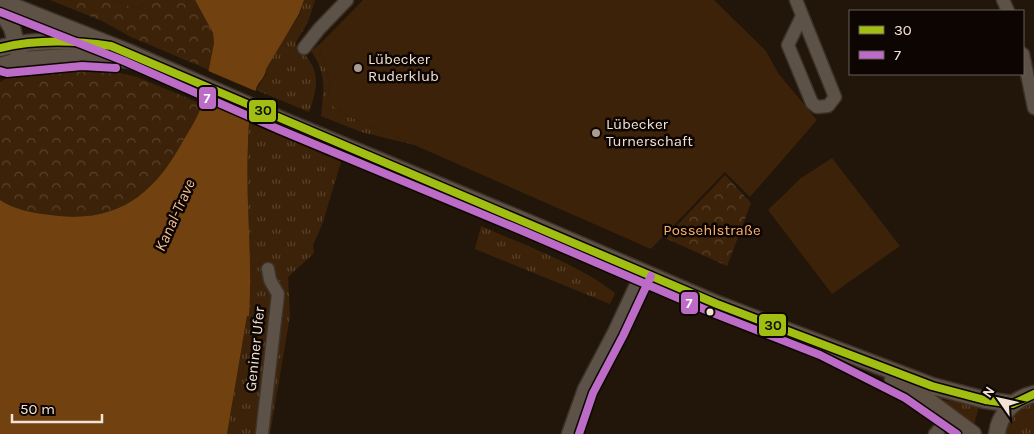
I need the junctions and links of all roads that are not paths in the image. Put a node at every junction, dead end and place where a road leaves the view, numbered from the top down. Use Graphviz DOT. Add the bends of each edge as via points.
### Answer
graph roads {
  1 [pos="347,0"];
  2 [pos="796,0"];
  3 [pos="0,1"];
  4 [pos="0,9"];
  5 [pos="802,16"];
  6 [pos="111,46"];
  7 [pos="304,48"];
  8 [pos="6,54"];
  9 [pos="1024,59"];
  10 [pos="147,62"];
  11 [pos="1034,108"];
  12 [pos="268,269"];
  13 [pos="642,272"];
  14 [pos="824,346"];
  15 [pos="1032,390"];
  16 [pos="1013,404"];
  17 [pos="950,416"];
  18 [pos="262,434"];
  19 [pos="568,434"];
  20 [pos="935,434"];
  21 [pos="973,434"];
  22 [pos="997,434"];
  1 -- 7 [label="street"];
  2 -- 5 [label="street"];
  3 -- 6 [label="main road"];
  4 -- 8 [label="main road" via="12,28"];
  5 -- 5 [label="street" via="835,97 828,106 817,107 812,103 788,45"];
  6 -- 8 [label="main road" via="62,40"];
  6 -- 10 [label="main road"];
  8 -- 10 [label="main road"];
  9 -- 11 [label="street"];
  10 -- 13 [label="main road"];
  12 -- 18 [label="street, Geniner Ufer" via="278,294"];
  13 -- 14 [label="main road"];
  13 -- 19 [label="street" via="584,389"];
  14 -- 16 [label="main road" via="932,386"];
  14 -- 17 [label="main road" via="910,389"];
  15 -- 16 [label="main road"];
  16 -- 22 [label="main road" via="1001,420"];
  17 -- 20 [label="street"];
  17 -- 21 [label="main road"];
}
